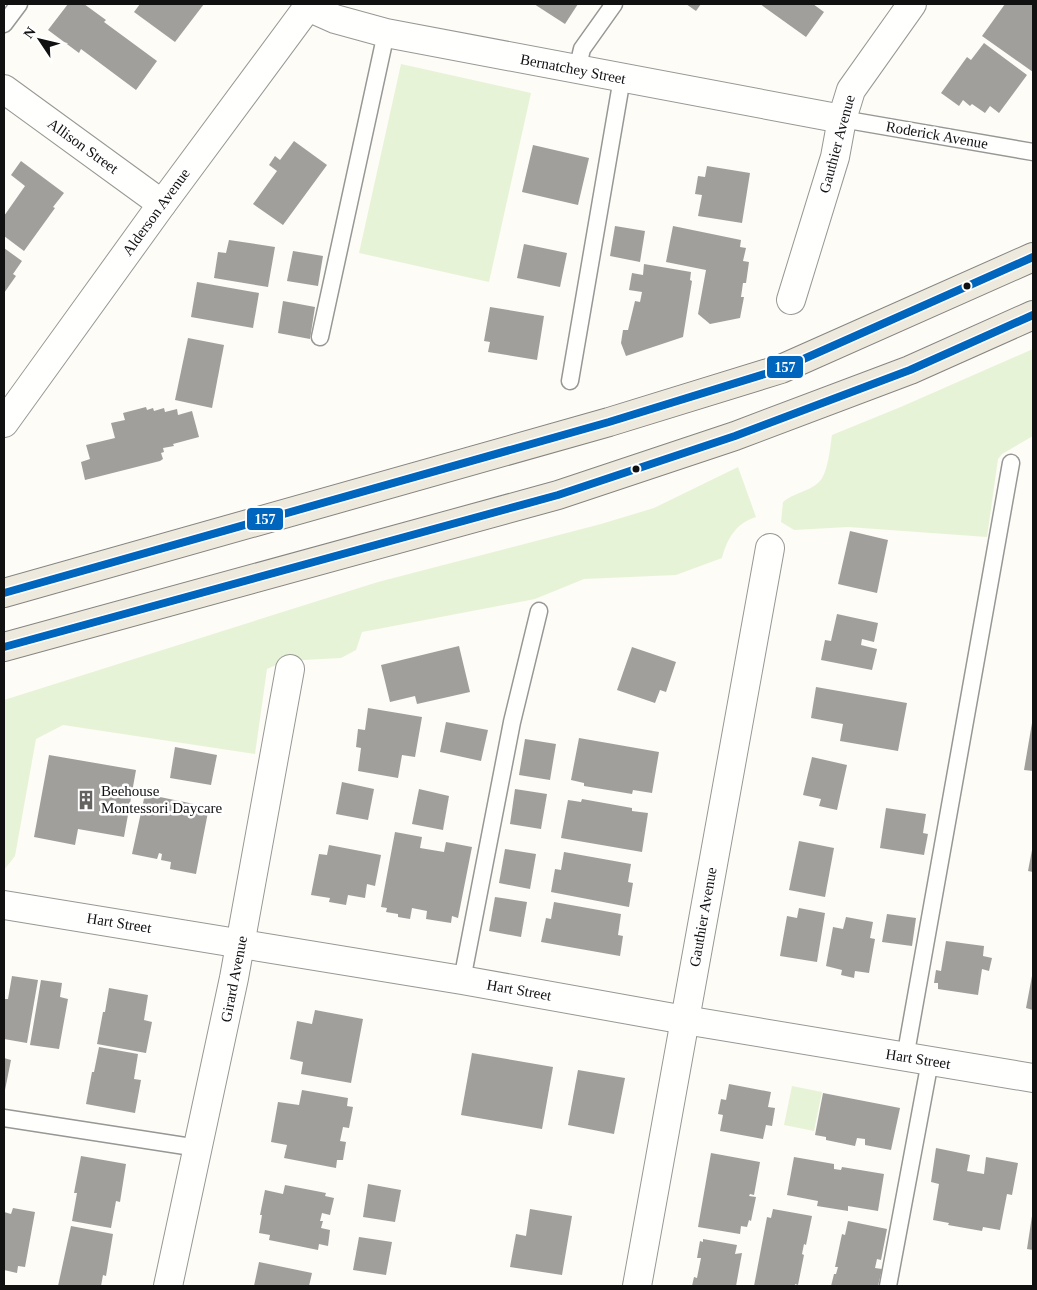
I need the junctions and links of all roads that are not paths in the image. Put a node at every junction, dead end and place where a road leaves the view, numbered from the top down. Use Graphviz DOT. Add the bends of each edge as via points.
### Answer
graph roads {
  1 [pos="19,4"];
  2 [pos="614,4"];
  3 [pos="912,4"];
  4 [pos="309,5"];
  5 [pos="4,24"];
  6 [pos="386,33"];
  7 [pos="577,70"];
  8 [pos="622,78"];
  9 [pos="4,89"];
  10 [pos="842,118"];
  11 [pos="1033,152"];
  12 [pos="162,204"];
  13 [pos="1033,257"];
  14 [pos="791,300"];
  15 [pos="1033,316"];
  16 [pos="320,337"];
  17 [pos="570,381"];
  18 [pos="4,423"];
  19 [pos="1011,463"];
  20 [pos="770,548"];
  21 [pos="9,586"];
  22 [pos="539,611"];
  23 [pos="4,647"];
  24 [pos="290,669"];
  25 [pos="4,905"];
  26 [pos="241,943"];
  27 [pos="462,980"];
  28 [pos="685,1020"];
  29 [pos="918,1060"];
  30 [pos="1033,1078"];
  31 [pos="4,1118"];
  32 [pos="198,1148"];
  33 [pos="168,1286"];
  34 [pos="637,1286"];
  35 [pos="888,1286"];
  1 -- 5 [label="lane"];
  2 -- 7 [label="lane" via="582,49"];
  3 -- 10 [label="street, Gauthier Avenue" via="851,90"];
  4 -- 6 [label="street, Bernatchey Street" via="335,19"];
  4 -- 12 [label="street, Alderson Avenue"];
  6 -- 7 [label="street, Bernatchey Street"];
  6 -- 16 [label="lane"];
  7 -- 8 [label="street, Bernatchey Street"];
  8 -- 10 [label="street, Bernatchey Street"];
  8 -- 17 [label="lane"];
  9 -- 12 [label="street, Allison Street"];
  10 -- 11 [label="lane, Roderick Avenue"];
  10 -- 14 [label="street, Gauthier Avenue" via="835,157"];
  12 -- 18 [label="street, Alderson Avenue"];
  13 -- 21 [label="main road" via="781,369 609,422"];
  15 -- 23 [label="main road" via="910,370 735,436 567,492"];
  19 -- 29 [label="lane"];
  20 -- 28 [label="street, Gauthier Avenue"];
  22 -- 27 [label="lane" via="512,722"];
  24 -- 26 [label="street, Girard Avenue"];
  25 -- 26 [label="street, Hart Street"];
  26 -- 27 [label="street, Hart Street"];
  26 -- 32 [label="street, Girard Avenue"];
  27 -- 28 [label="street, Hart Street"];
  28 -- 29 [label="street, Hart Street"];
  28 -- 34 [label="street, Gauthier Avenue"];
  29 -- 30 [label="street, Hart Street"];
  29 -- 35 [label="lane"];
  31 -- 32 [label="lane"];
  32 -- 33 [label="street, Girard Avenue"];
}
